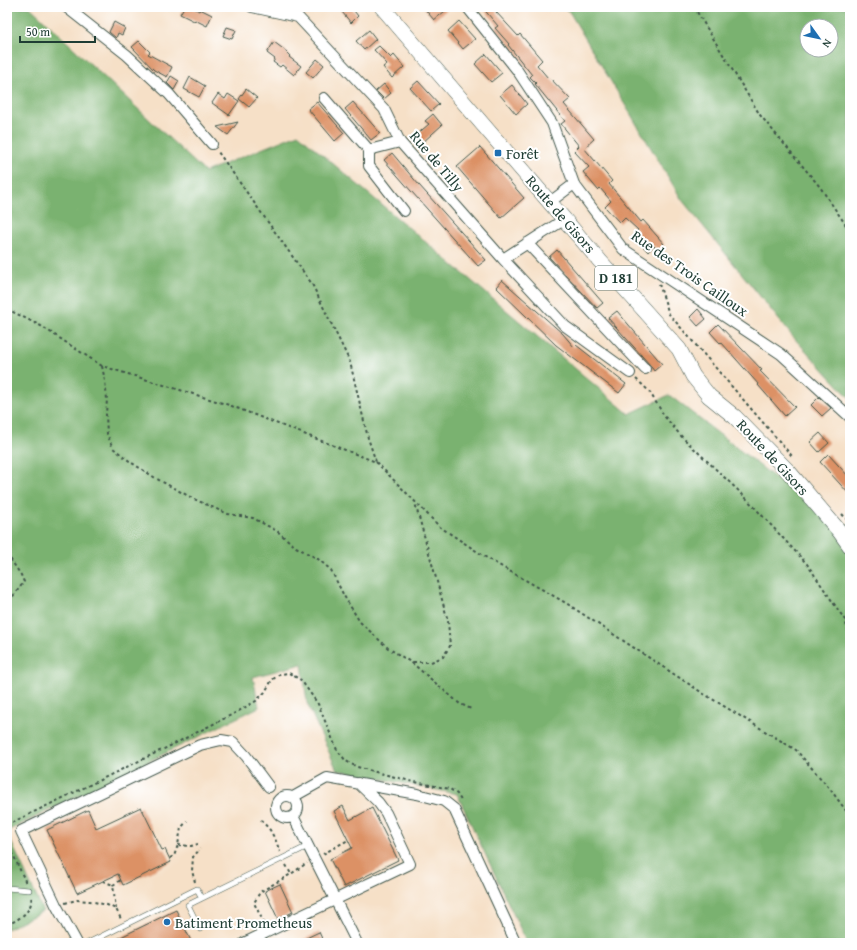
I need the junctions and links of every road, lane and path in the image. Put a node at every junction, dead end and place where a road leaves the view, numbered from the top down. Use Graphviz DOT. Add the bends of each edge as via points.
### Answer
graph roads {
  1 [pos="66,7"];
  2 [pos="252,7"];
  3 [pos="292,7"];
  4 [pos="382,7"];
  5 [pos="467,7"];
  6 [pos="694,7"];
  7 [pos="298,17"];
  8 [pos="324,98"];
  9 [pos="400,142"];
  10 [pos="212,144"];
  11 [pos="369,150"];
  12 [pos="574,184"];
  13 [pos="550,202"];
  14 [pos="404,211"];
  15 [pos="565,219"];
  16 [pos="850,231"];
  17 [pos="527,243"];
  18 [pos="503,259"];
  19 [pos="658,281"];
  20 [pos="7,309"];
  21 [pos="102,366"];
  22 [pos="644,369"];
  23 [pos="630,372"];
  24 [pos="850,417"];
  25 [pos="793,457"];
  26 [pos="376,462"];
  27 [pos="414,502"];
  28 [pos="840,511"];
  29 [pos="850,523"];
  30 [pos="850,546"];
  31 [pos="7,554"];
  32 [pos="7,604"];
  33 [pos="850,638"];
  34 [pos="412,662"];
  35 [pos="473,710"];
  36 [pos="358,783"];
  37 [pos="293,797"];
  38 [pos="279,800"];
  39 [pos="464,807"];
  40 [pos="293,816"];
  41 [pos="850,816"];
  42 [pos="261,820"];
  43 [pos="187,821"];
  44 [pos="7,825"];
  45 [pos="198,844"];
  46 [pos="178,845"];
  47 [pos="308,846"];
  48 [pos="200,849"];
  49 [pos="170,858"];
  50 [pos="283,858"];
  51 [pos="121,880"];
  52 [pos="102,881"];
  53 [pos="113,885"];
  54 [pos="7,888"];
  55 [pos="197,889"];
  56 [pos="29,890"];
  57 [pos="202,898"];
  58 [pos="336,900"];
  59 [pos="56,905"];
  60 [pos="116,909"];
  61 [pos="125,925"];
  62 [pos="200,929"];
  63 [pos="269,931"];
  64 [pos="77,943"];
  65 [pos="88,943"];
  66 [pos="244,943"];
  67 [pos="358,943"];
  68 [pos="516,943"];
  1 -- 10 [label="street" via="127,55 169,94"];
  2 -- 7 [label="street"];
  3 -- 7 [label="street, Rue de Tilly"];
  4 -- 13 [label="main road, Route de Gisors / D 181"];
  5 -- 12 [label="street, Rue des Trois Cailloux" via="517,70 552,123"];
  6 -- 16 [label="path" via="760,114 820,187"];
  7 -- 9 [label="street, Rue de Tilly" via="384,109"];
  8 -- 11 [label="street"];
  9 -- 11 [label="street"];
  9 -- 18 [label="street, Rue de Tilly"];
  10 -- 26 [label="path" via="312,284 350,362"];
  11 -- 14 [label="street" via="369,166"];
  12 -- 13 [label="street"];
  12 -- 24 [label="street, Rue des Trois Cailloux" via="623,249 781,354"];
  13 -- 15 [label="main road, Route de Gisors / D 181"];
  15 -- 17 [label="street"];
  15 -- 30 [label="main road, Route de Gisors / D 181" via="679,349 693,376 709,396 735,417 789,472"];
  17 -- 18 [label="street"];
  17 -- 22 [label="street"];
  18 -- 23 [label="street, Rue de Tilly" via="565,326"];
  19 -- 25 [label="path" via="668,314"];
  20 -- 21 [label="path" via="41,326"];
  21 -- 26 [label="path" via="229,405"];
  21 -- 34 [label="path" via="107,400 107,434 113,448 157,479 228,514 253,518 318,559 331,570 360,622 388,648"];
  23 -- 33 [label="path" via="649,391 665,417 682,437 744,496 807,564 845,620"];
  26 -- 27 [label="path"];
  27 -- 34 [label="path" via="448,621 450,646 442,657 431,662"];
  27 -- 41 [label="path" via="440,527 490,560 566,603 704,694 796,750"];
  28 -- 29 [label="path"];
  31 -- 32 [label="path" via="24,582"];
  34 -- 35 [label="path" via="460,704"];
  36 -- 37 [label="street" via="327,778"];
  36 -- 58 [label="street" via="386,813 410,864"];
  36 -- 68 [label="street" via="444,801 454,809"];
  37 -- 38 [label="street" via="287,795"];
  37 -- 40 [label="street" via="299,808"];
  38 -- 40 [label="street" via="276,810 279,815 287,818"];
  38 -- 59 [label="street" via="233,742 221,740 200,745 21,831"];
  39 -- 44 [label="path" via="457,794 450,789 410,781 346,762 337,750 318,704 301,680 289,673 280,674 256,701 237,712"];
  40 -- 47 [label="street"];
  42 -- 50 [label="path" via="270,830"];
  43 -- 46 [label="path" via="181,828"];
  45 -- 46 [label="path"];
  46 -- 49 [label="path" via="174,856"];
  47 -- 50 [label="lane"];
  47 -- 58 [label="street"];
  48 -- 55 [label="path" via="193,857 192,871"];
  50 -- 57 [label="lane"];
  50 -- 63 [label="path" via="291,874 260,892 254,903"];
  51 -- 53 [label="path"];
  52 -- 53 [label="path"];
  53 -- 60 [label="path"];
  54 -- 56 [label="lane"];
  55 -- 57 [label="lane"];
  55 -- 61 [label="lane"];
  57 -- 62 [label="lane" via="188,905"];
  58 -- 63 [label="street"];
  58 -- 67 [label="street"];
  59 -- 60 [label="path" via="77,900"];
  59 -- 64 [label="street"];
  60 -- 61 [label="path"];
  61 -- 65 [label="lane"];
  63 -- 66 [label="street"];
}
